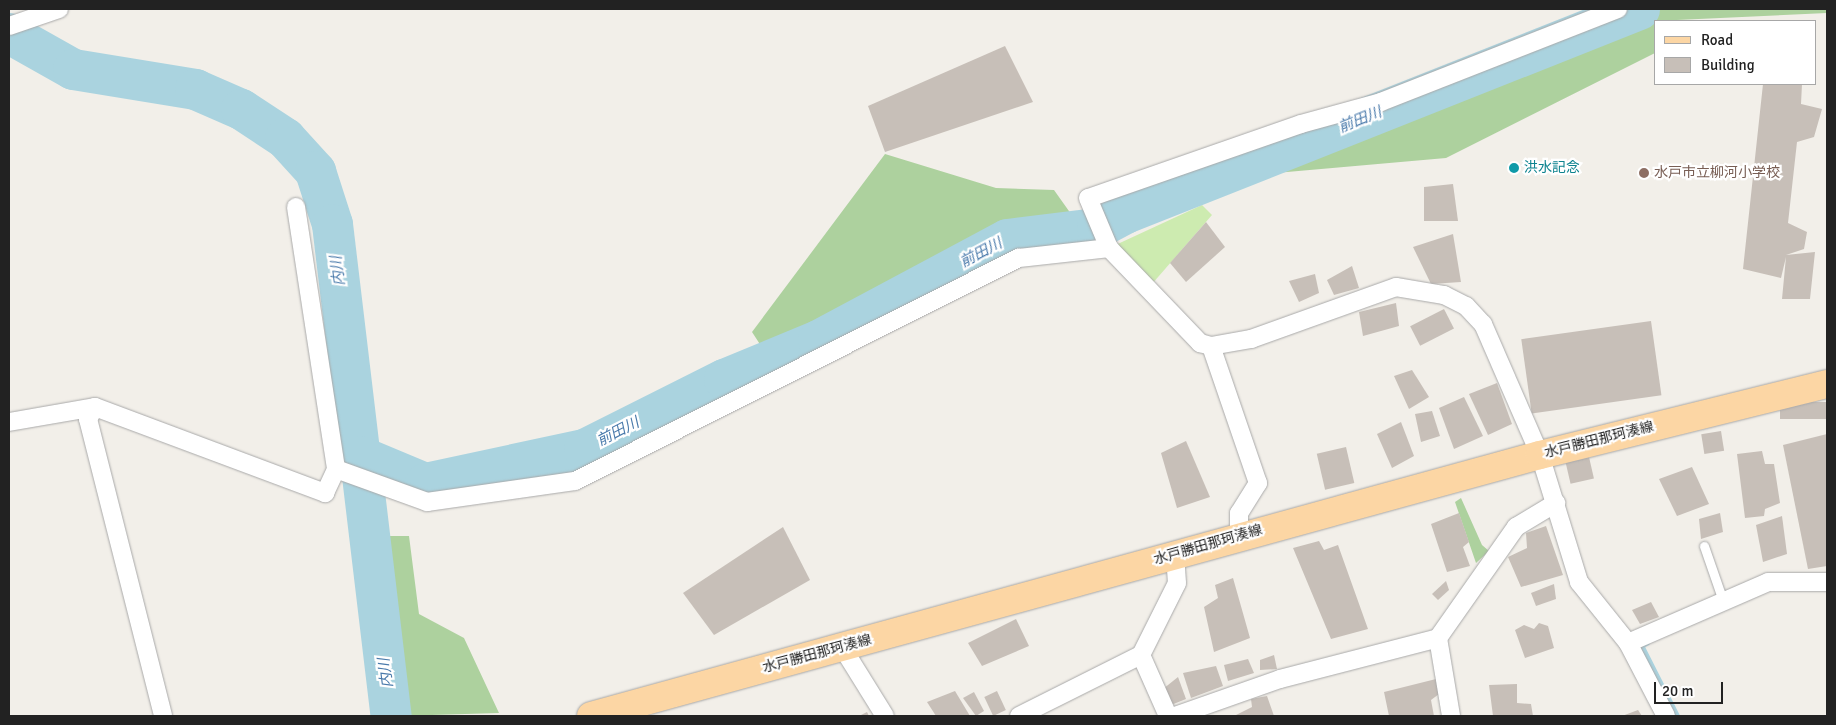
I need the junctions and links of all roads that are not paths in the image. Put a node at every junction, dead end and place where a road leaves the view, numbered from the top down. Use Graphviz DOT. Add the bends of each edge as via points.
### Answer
graph roads {
  1 [pos="58,9"];
  2 [pos="1618,9"];
  3 [pos="9,26"];
  4 [pos="296,207"];
  5 [pos="1109,248"];
  6 [pos="1211,346"];
  7 [pos="1827,384"];
  8 [pos="95,407"];
  9 [pos="9,422"];
  10 [pos="1540,455"];
  11 [pos="343,471"];
  12 [pos="1556,503"];
  13 [pos="1239,536"];
  14 [pos="1704,546"];
  15 [pos="1175,554"];
  16 [pos="1827,582"];
  17 [pos="1723,601"];
  18 [pos="1438,638"];
  19 [pos="1628,643"];
  20 [pos="842,647"];
  21 [pos="1141,656"];
  22 [pos="163,716"];
  23 [pos="590,716"];
  24 [pos="885,716"];
  25 [pos="1019,716"];
  26 [pos="1168,716"];
  27 [pos="1175,716"];
  28 [pos="1451,716"];
  29 [pos="1666,716"];
  1 -- 3 [label="street"];
  2 -- 5 [label="street" via="1381,102 1301,124 1088,198"];
  4 -- 11 [label="street"];
  5 -- 6 [label="street" via="1150,288 1176,322 1200,343"];
  5 -- 11 [label="street" via="1019,258 575,481 427,502"];
  6 -- 10 [label="street" via="1251,339 1396,286 1444,295 1466,306 1483,324"];
  6 -- 13 [label="street" via="1258,483 1239,513"];
  7 -- 10 [label="main road, 水戸勝田那珂湊線"];
  8 -- 9 [label="street"];
  8 -- 11 [label="street" via="325,493"];
  8 -- 22 [label="street" via="88,419"];
  10 -- 12 [label="street"];
  10 -- 13 [label="main road, 水戸勝田那珂湊線"];
  12 -- 18 [label="street" via="1516,527"];
  12 -- 19 [label="street" via="1579,582"];
  13 -- 15 [label="main road, 水戸勝田那珂湊線"];
  14 -- 17 [label="lane"];
  15 -- 20 [label="main road, 水戸勝田那珂湊線"];
  15 -- 21 [label="street" via="1177,582"];
  16 -- 17 [label="street" via="1768,582"];
  17 -- 19 [label="street"];
  18 -- 27 [label="street" via="1280,679"];
  18 -- 28 [label="street"];
  19 -- 29 [label="street"];
  20 -- 23 [label="main road, 水戸勝田那珂湊線"];
  20 -- 24 [label="street"];
  21 -- 25 [label="street"];
  21 -- 26 [label="street"];
}
